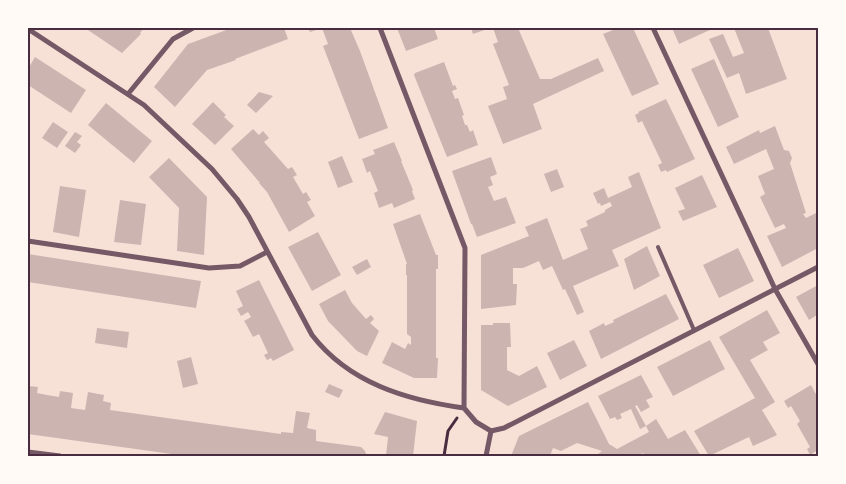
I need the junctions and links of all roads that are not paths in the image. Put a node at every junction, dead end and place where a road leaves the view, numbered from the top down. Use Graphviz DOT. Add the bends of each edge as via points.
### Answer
graph roads {
  1 [pos="193,28"];
  2 [pos="380,28"];
  3 [pos="653,28"];
  4 [pos="28,29"];
  5 [pos="128,94"];
  6 [pos="28,241"];
  7 [pos="658,247"];
  8 [pos="267,252"];
  9 [pos="818,267"];
  10 [pos="776,289"];
  11 [pos="694,330"];
  12 [pos="818,364"];
  13 [pos="464,408"];
  14 [pos="491,431"];
  15 [pos="28,452"];
  16 [pos="60,456"];
  17 [pos="486,456"];
  1 -- 5 [label="street" via="173,40"];
  2 -- 13 [label="street" via="464,248"];
  3 -- 10 [label="street"];
  4 -- 5 [label="street"];
  5 -- 8 [label="street" via="212,169 249,217"];
  6 -- 8 [label="street" via="209,268 240,266"];
  7 -- 11 [label="lane"];
  8 -- 13 [label="street" via="312,334 335,360 405,396"];
  9 -- 10 [label="street"];
  10 -- 11 [label="street"];
  10 -- 12 [label="street"];
  11 -- 14 [label="street" via="504,428"];
  13 -- 14 [label="street" via="476,422"];
  14 -- 17 [label="street"];
  15 -- 16 [label="street"];
}
